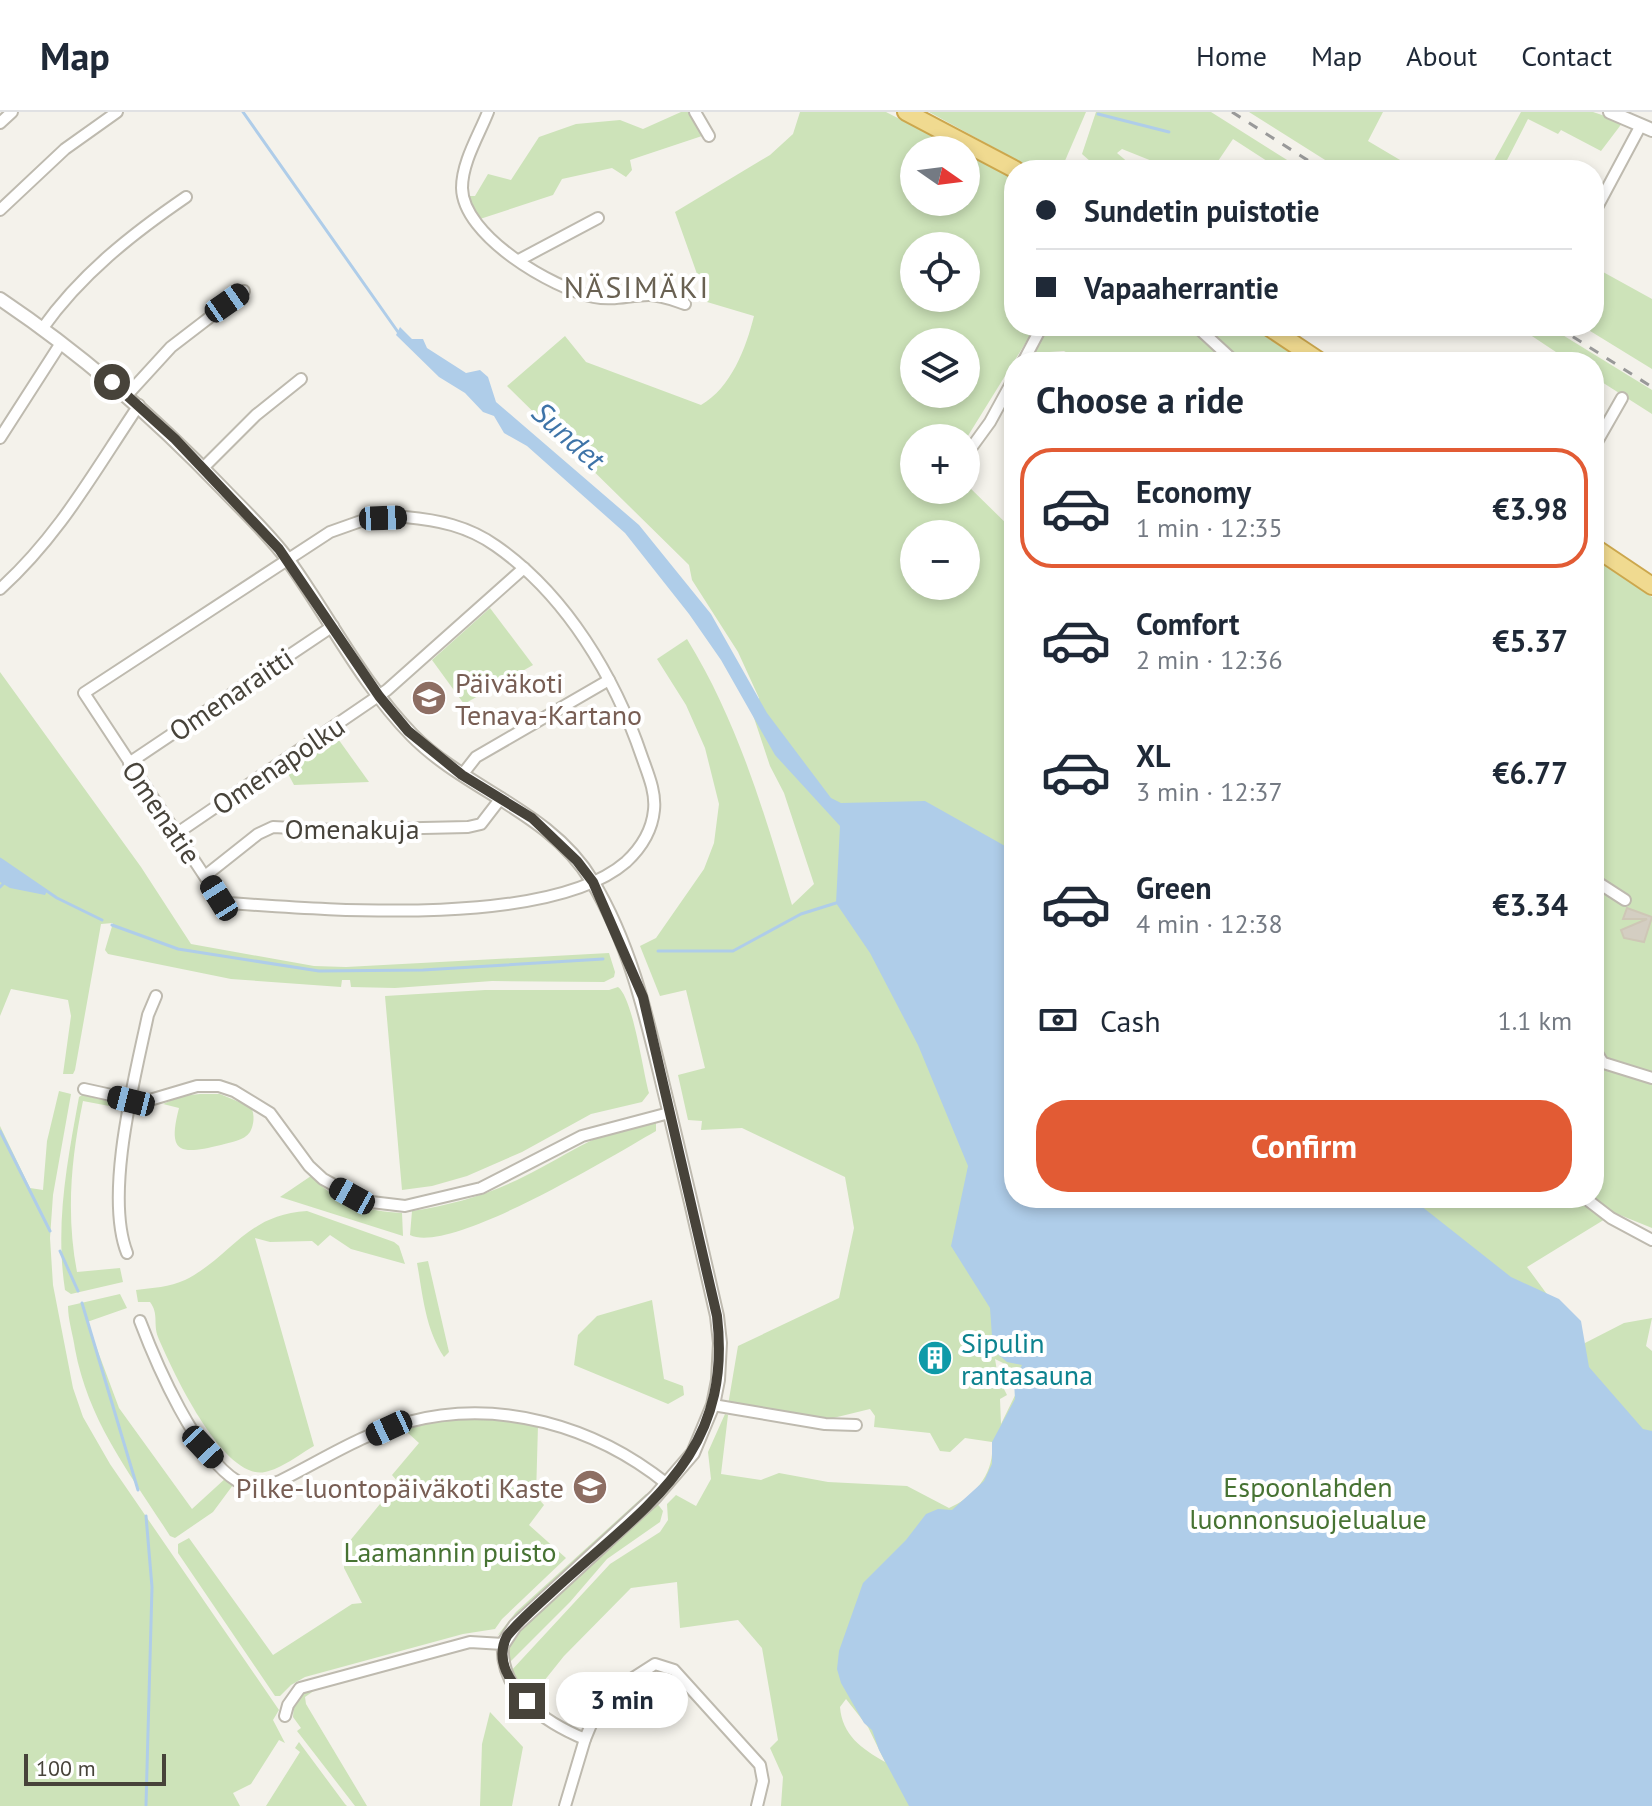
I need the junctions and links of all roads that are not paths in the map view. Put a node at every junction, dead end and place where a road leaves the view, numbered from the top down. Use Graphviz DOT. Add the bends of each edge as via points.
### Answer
graph roads {
  1 [pos="12,112"];
  2 [pos="117,112"];
  3 [pos="488,112"];
  4 [pos="695,112"];
  5 [pos="906,112"];
  6 [pos="1610,112"];
  7 [pos="0,123"];
  8 [pos="1647,127"];
  9 [pos="709,136"];
  10 [pos="1004,164"];
  11 [pos="186,197"];
  12 [pos="1604,197"];
  13 [pos="0,210"];
  14 [pos="598,218"];
  15 [pos="519,260"];
  16 [pos="244,291"];
  17 [pos="0,299"];
  18 [pos="685,304"];
  19 [pos="42,329"];
  20 [pos="1207,336"];
  21 [pos="1282,336"];
  22 [pos="61,343"];
  23 [pos="1224,352"];
  24 [pos="1306,352"];
  25 [pos="301,379"];
  26 [pos="128,394"];
  27 [pos="1004,396"];
  28 [pos="1622,398"];
  29 [pos="139,405"];
  30 [pos="1604,430"];
  31 [pos="980,436"];
  32 [pos="0,438"];
  33 [pos="203,468"];
  34 [pos="1604,554"];
  35 [pos="287,559"];
  36 [pos="524,568"];
  37 [pos="1652,586"];
  38 [pos="0,589"];
  39 [pos="333,626"];
  40 [pos="609,680"];
  41 [pos="379,696"];
  42 [pos="129,763"];
  43 [pos="462,775"];
  44 [pos="501,798"];
  45 [pos="176,834"];
  46 [pos="205,876"];
  47 [pos="593,882"];
  48 [pos="1604,886"];
  49 [pos="1625,900"];
  50 [pos="156,996"];
  51 [pos="1604,1063"];
  52 [pos="1652,1078"];
  53 [pos="84,1089"];
  54 [pos="131,1101"];
  55 [pos="669,1113"];
  56 [pos="1598,1208"];
  57 [pos="1652,1240"];
  58 [pos="127,1253"];
  59 [pos="140,1321"];
  60 [pos="713,1405"];
  61 [pos="856,1425"];
  62 [pos="667,1484"];
  63 [pos="503,1644"];
  64 [pos="285,1716"];
  65 [pos="585,1739"];
  66 [pos="565,1806"];
  67 [pos="757,1806"];
  1 -- 7 [label="street"];
  2 -- 13 [label="street" via="65,149"];
  3 -- 15 [label="street" via="463,173 463,196 479,225"];
  4 -- 9 [label="street"];
  5 -- 10 [label="highway"];
  6 -- 8 [label="street"];
  8 -- 12 [label="street"];
  11 -- 19 [label="street" via="119,245"];
  14 -- 15 [label="street"];
  15 -- 18 [label="street" via="590,296 614,300 647,295"];
  16 -- 26 [label="street" via="171,347"];
  17 -- 19 [label="street"];
  19 -- 22 [label="street"];
  20 -- 23 [label="street"];
  21 -- 24 [label="highway"];
  22 -- 26 [label="street"];
  22 -- 32 [label="street"];
  25 -- 33 [label="street"];
  26 -- 29 [label="street"];
  27 -- 31 [label="street"];
  28 -- 30 [label="street"];
  29 -- 33 [label="street"];
  29 -- 38 [label="street" via="85,492"];
  33 -- 35 [label="street"];
  34 -- 37 [label="highway"];
  35 -- 36 [label="street, Omenatie" via="330,532 361,521 405,517 461,527"];
  35 -- 39 [label="street"];
  35 -- 42 [label="street, Omenatie" via="84,693"];
  36 -- 40 [label="street, Omenatie" via="571,621"];
  36 -- 41 [label="street, Omenapolku"];
  39 -- 41 [label="street"];
  39 -- 42 [label="street, Omenaraitti"];
  40 -- 43 [label="street" via="476,757"];
  40 -- 47 [label="street, Omenatie" via="636,739 654,807 649,832 637,850"];
  41 -- 43 [label="street" via="415,738"];
  41 -- 45 [label="street, Omenapolku"];
  42 -- 45 [label="street, Omenatie"];
  43 -- 44 [label="street"];
  44 -- 46 [label="street, Omenakuja" via="481,824 468,827 273,827"];
  44 -- 47 [label="street" via="532,818"];
  45 -- 46 [label="street, Omenatie"];
  46 -- 47 [label="street, Omenatie" via="219,898 229,903 340,911 532,900 571,893"];
  47 -- 55 [label="street" via="643,997"];
  48 -- 49 [label="street"];
  50 -- 54 [label="street"];
  51 -- 52 [label="street"];
  53 -- 54 [label="street"];
  54 -- 55 [label="street" via="153,1101 197,1086 234,1091 270,1113 323,1179 363,1201 405,1206 481,1188 582,1136"];
  54 -- 58 [label="street" via="120,1187"];
  55 -- 60 [label="street" via="717,1316 720,1362"];
  56 -- 57 [label="street"];
  59 -- 62 [label="street" via="153,1357 203,1447 238,1482 267,1486 408,1422 485,1413 576,1431"];
  60 -- 61 [label="street"];
  60 -- 62 [label="street" via="696,1449"];
  62 -- 63 [label="street" via="515,1626"];
  63 -- 64 [label="street" via="470,1642 314,1683 300,1688"];
  63 -- 65 [label="street" via="506,1673 527,1701 544,1719"];
  65 -- 66 [label="street"];
  65 -- 67 [label="street" via="602,1698 643,1670 664,1664 760,1765 763,1781"];
}
